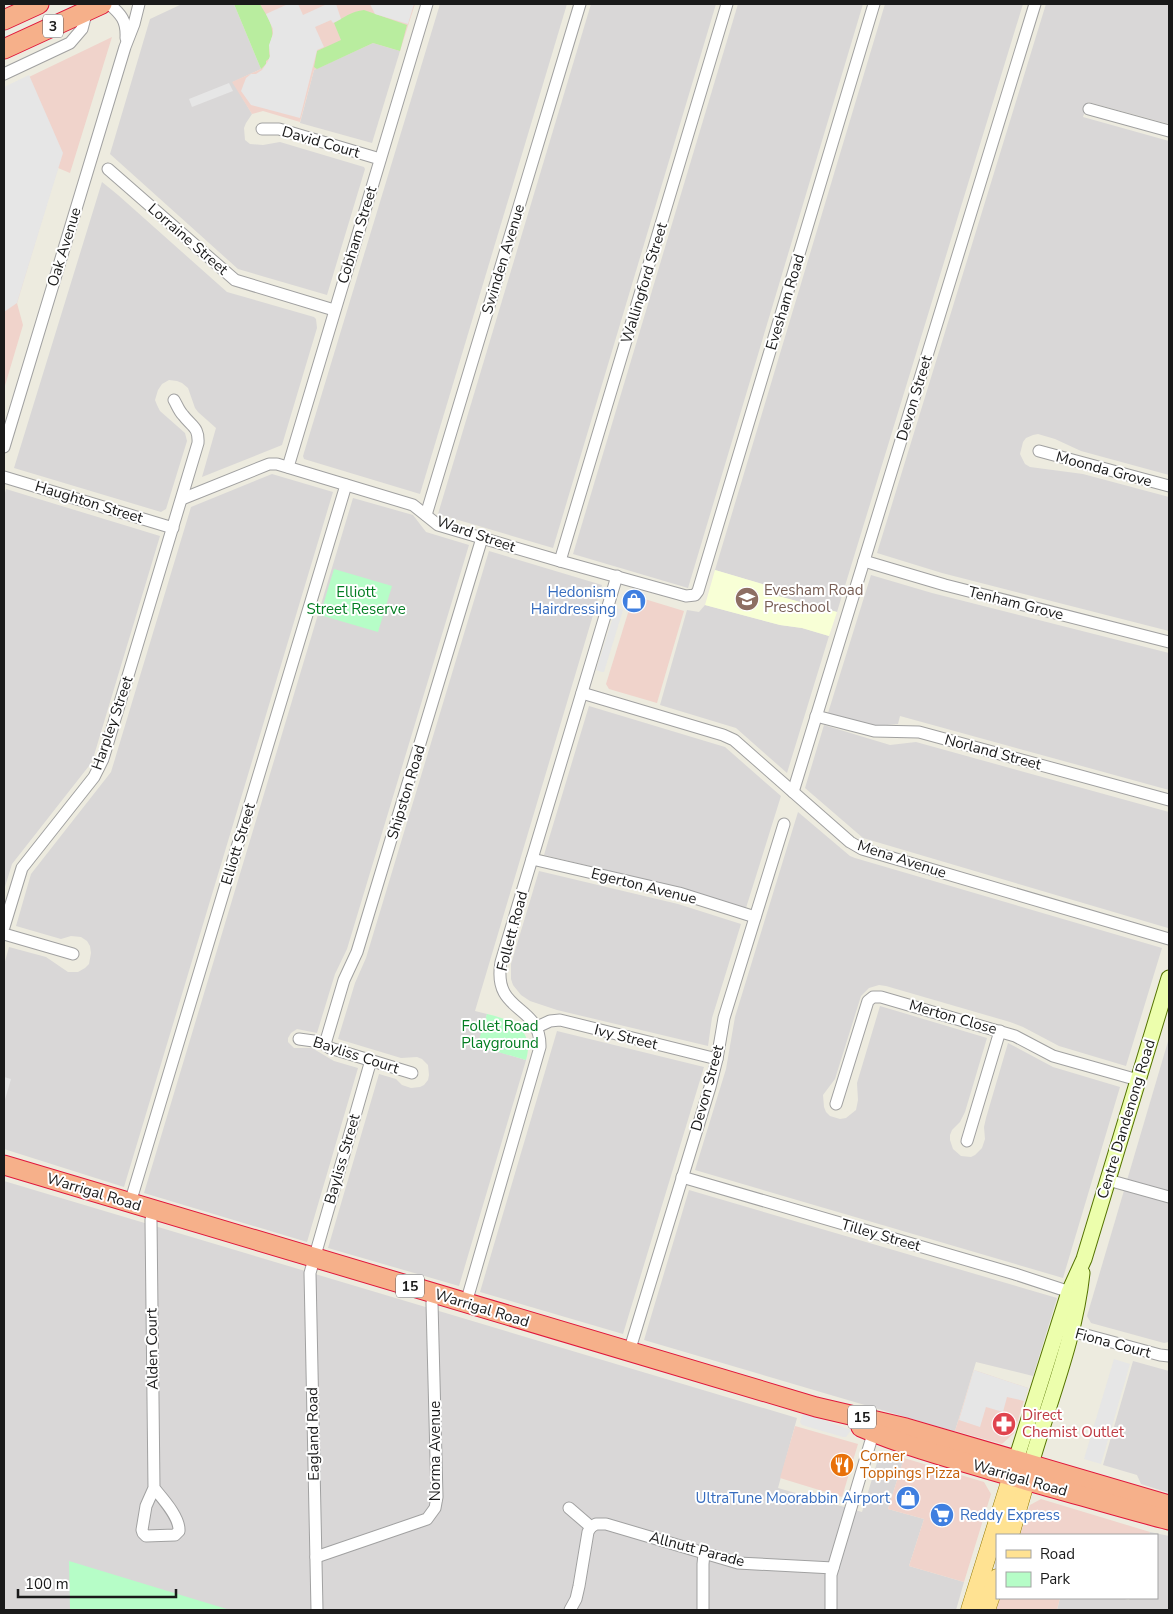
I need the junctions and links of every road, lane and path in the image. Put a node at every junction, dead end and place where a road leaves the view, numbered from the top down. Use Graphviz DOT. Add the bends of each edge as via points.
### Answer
graph roads {
  1 [pos="39,4"];
  2 [pos="109,4"];
  3 [pos="139,4"];
  4 [pos="426,4"];
  5 [pos="580,4"];
  6 [pos="727,4"];
  7 [pos="874,4"];
  8 [pos="1035,4"];
  9 [pos="94,7"];
  10 [pos="4,20"];
  11 [pos="125,47"];
  12 [pos="4,49"];
  13 [pos="4,74"];
  14 [pos="1089,109"];
  15 [pos="262,128"];
  16 [pos="1169,130"];
  17 [pos="380,159"];
  18 [pos="108,169"];
  19 [pos="334,310"];
  20 [pos="174,400"];
  21 [pos="4,447"];
  22 [pos="1039,451"];
  23 [pos="288,467"];
  24 [pos="4,477"];
  25 [pos="346,485"];
  26 [pos="1169,486"];
  27 [pos="182,499"];
  28 [pos="426,515"];
  29 [pos="173,528"];
  30 [pos="482,538"];
  31 [pos="560,561"];
  32 [pos="864,561"];
  33 [pos="617,576"];
  34 [pos="690,596"];
  35 [pos="1169,642"];
  36 [pos="582,693"];
  37 [pos="816,716"];
  38 [pos="793,792"];
  39 [pos="1169,800"];
  40 [pos="784,824"];
  41 [pos="532,859"];
  42 [pos="755,917"];
  43 [pos="4,927"];
  44 [pos="4,934"];
  45 [pos="1169,939"];
  46 [pos="73,954"];
  47 [pos="1169,978"];
  48 [pos="1164,1013"];
  49 [pos="537,1027"];
  50 [pos="1000,1031"];
  51 [pos="299,1039"];
  52 [pos="325,1044"];
  53 [pos="717,1059"];
  54 [pos="372,1060"];
  55 [pos="412,1073"];
  56 [pos="1138,1080"];
  57 [pos="836,1104"];
  58 [pos="967,1141"];
  59 [pos="4,1165"];
  60 [pos="682,1177"];
  61 [pos="1108,1180"];
  62 [pos="1169,1197"];
  63 [pos="130,1203"];
  64 [pos="153,1210"];
  65 [pos="313,1258"];
  66 [pos="1074,1293"];
  67 [pos="434,1294"];
  68 [pos="466,1303"];
  69 [pos="1064,1329"];
  70 [pos="629,1352"];
  71 [pos="1169,1356"];
  72 [pos="876,1426"];
  73 [pos="1021,1470"];
  74 [pos="154,1488"];
  75 [pos="1169,1505"];
  76 [pos="569,1508"];
  77 [pos="1169,1520"];
  78 [pos="591,1527"];
  79 [pos="998,1534"];
  80 [pos="1010,1534"];
  81 [pos="996,1539"];
  82 [pos="704,1554"];
  83 [pos="316,1557"];
  84 [pos="833,1568"];
  85 [pos="996,1581"];
  86 [pos="317,1610"];
  87 [pos="570,1610"];
  88 [pos="702,1610"];
  89 [pos="831,1610"];
  90 [pos="970,1610"];
  91 [pos="986,1610"];
  1 -- 10 [label="highway, 3"];
  2 -- 11 [label="street, Oak Avenue" via="127,27"];
  3 -- 11 [label="street, Oak Avenue"];
  4 -- 17 [label="street, Cobham Street"];
  5 -- 28 [label="street, Swinden Avenue"];
  6 -- 31 [label="street, Wallingford Street"];
  7 -- 34 [label="street, Evesham Road" via="697,594"];
  8 -- 32 [label="street, Devon Street"];
  9 -- 12 [label="highway, 3"];
  9 -- 13 [label="street" via="70,43"];
  11 -- 21 [label="street, Oak Avenue"];
  14 -- 16 [label="street"];
  15 -- 17 [label="street, David Court" via="279,129"];
  17 -- 19 [label="street, Cobham Street"];
  18 -- 19 [label="street, Lorraine Street" via="235,280"];
  19 -- 23 [label="street, Cobham Street"];
  20 -- 27 [label="street, Harpley Street" via="195,427 198,438"];
  22 -- 26 [label="street, Moonda Grove"];
  23 -- 25 [label="street, Ward Street"];
  23 -- 27 [label="street, Ward Street" via="269,464"];
  24 -- 29 [label="street, Haughton Street"];
  25 -- 28 [label="street, Ward Street" via="414,505"];
  25 -- 63 [label="street, Elliott Street"];
  27 -- 29 [label="street, Harpley Street"];
  28 -- 30 [label="street, Ward Street" via="438,525"];
  29 -- 43 [label="street, Harpley Street" via="101,765 22,868"];
  30 -- 31 [label="street, Ward Street"];
  30 -- 52 [label="street, Shipston Road" via="357,952 344,980"];
  31 -- 33 [label="street, Ward Street"];
  32 -- 35 [label="street, Tenham Grove" via="944,586"];
  32 -- 37 [label="street, Devon Street"];
  33 -- 34 [label="street, Ward Street"];
  33 -- 36 [label="street, Follett Road"];
  36 -- 38 [label="street, Mena Avenue" via="728,737"];
  36 -- 41 [label="street, Follett Road"];
  37 -- 38 [label="street, Devon Street"];
  37 -- 39 [label="street, Norland Street" via="874,731 919,732"];
  38 -- 45 [label="street, Mena Avenue" via="862,849"];
  40 -- 42 [label="street, Devon Street"];
  41 -- 42 [label="street, Egerton Avenue" via="679,893"];
  41 -- 49 [label="street, Follett Road" via="500,962 499,977 504,993"];
  42 -- 53 [label="street, Devon Street" via="724,1018"];
  44 -- 46 [label="street"];
  47 -- 48 [label="main road, Centre Dandenong Road"];
  48 -- 56 [label="main road, Centre Dandenong Road"];
  49 -- 53 [label="street, Ivy Street" via="560,1020"];
  49 -- 68 [label="street" via="540,1041 538,1057"];
  50 -- 56 [label="street, Merton Close" via="1053,1056"];
  50 -- 57 [label="street, Merton Close" via="873,997 868,1001"];
  50 -- 58 [label="street"];
  51 -- 52 [label="street, Bayliss Court"];
  52 -- 54 [label="street, Bayliss Court"];
  53 -- 60 [label="street, Devon Street"];
  54 -- 55 [label="street, Bayliss Court"];
  54 -- 65 [label="street, Bayliss Street"];
  56 -- 61 [label="main road, Centre Dandenong Road"];
  59 -- 63 [label="highway, Warrigal Road / 15"];
  60 -- 66 [label="street, Tilley Street"];
  60 -- 70 [label="street, Devon Street"];
  61 -- 62 [label="street"];
  61 -- 66 [label="main road, Centre Dandenong Road"];
  63 -- 64 [label="highway, Warrigal Road / 15"];
  64 -- 65 [label="highway, Warrigal Road / 15"];
  64 -- 74 [label="street, Alden Court"];
  65 -- 67 [label="highway, Warrigal Road / 15"];
  65 -- 83 [label="street, Eagland Road" via="310,1283"];
  66 -- 69 [label="main road, Centre Dandenong Road"];
  67 -- 68 [label="highway, Warrigal Road / 15"];
  67 -- 83 [label="street, Norma Avenue" via="435,1508 427,1519"];
  68 -- 70 [label="highway, Warrigal Road / 15"];
  69 -- 71 [label="street, Fiona Court"];
  69 -- 73 [label="main road, Centre Dandenong Road"];
  70 -- 72 [label="highway, Warrigal Road / 15"];
  72 -- 73 [label="highway, Warrigal Road / 15"];
  72 -- 84 [label="street"];
  73 -- 75 [label="highway, Warrigal Road / 15"];
  73 -- 77 [label="highway, Warrigal Road / 15" via="1118,1507"];
  73 -- 79 [label="main road, Centre Dandenong Road"];
  73 -- 80 [label="main road, Centre Dandenong Road"];
  76 -- 78 [label="street"];
  78 -- 82 [label="street, Allnutt Parade" via="606,1524"];
  78 -- 87 [label="street" via="576,1600"];
  81 -- 90 [label="main road, Centre Dandenong Road"];
  82 -- 84 [label="street, Allnutt Parade" via="738,1563"];
  82 -- 88 [label="street"];
  83 -- 86 [label="street, Eagland Road"];
  84 -- 89 [label="street"];
  85 -- 91 [label="main road"];
}
